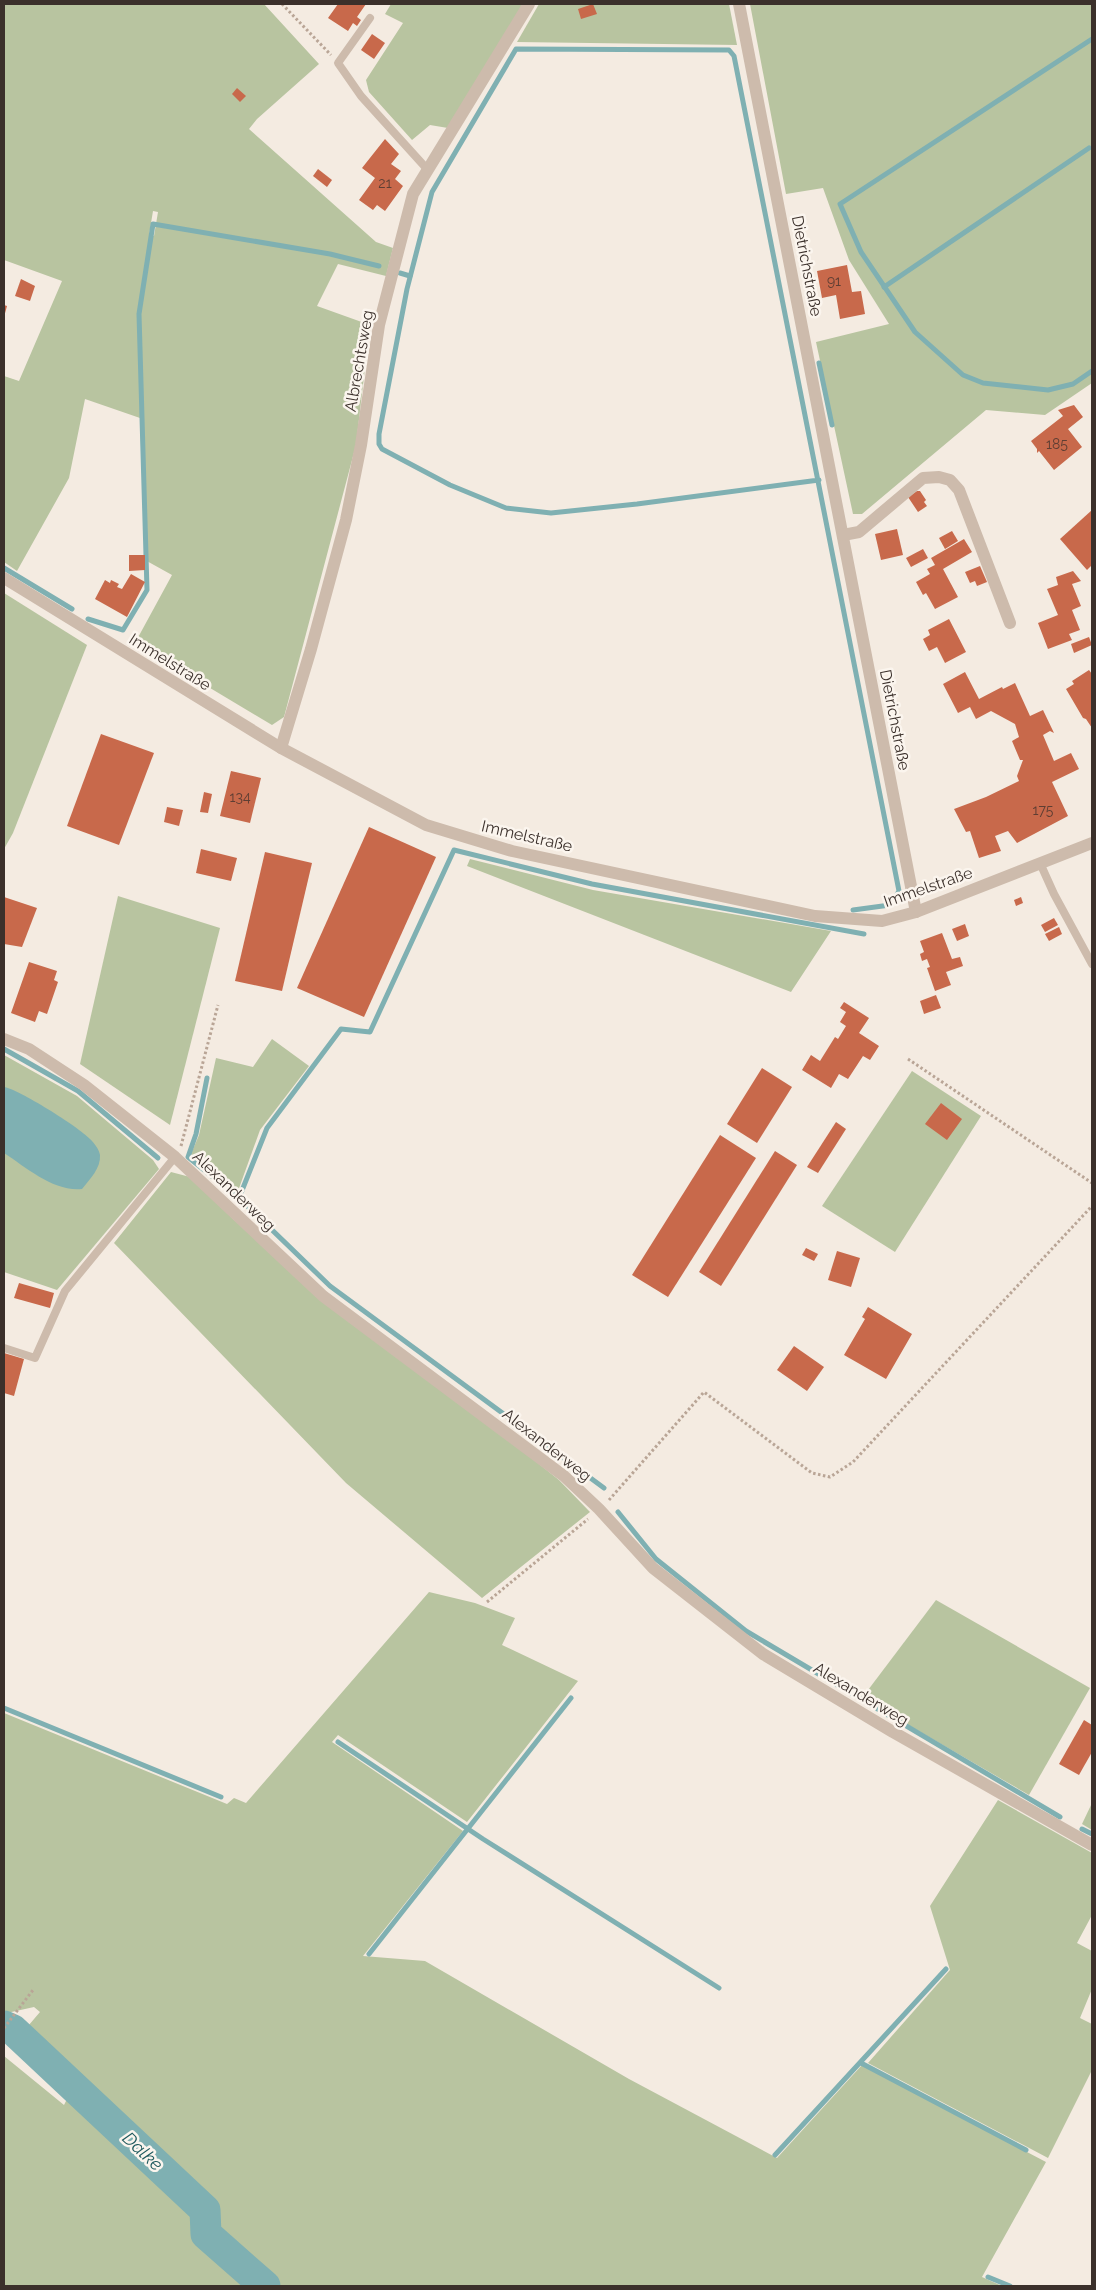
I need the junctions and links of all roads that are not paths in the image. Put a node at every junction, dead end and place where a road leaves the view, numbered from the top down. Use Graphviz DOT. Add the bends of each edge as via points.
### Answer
graph roads {
  1 [pos="529,4"];
  2 [pos="739,4"];
  3 [pos="370,18"];
  4 [pos="427,170"];
  5 [pos="843,535"];
  6 [pos="4,578"];
  7 [pos="1010,623"];
  8 [pos="280,748"];
  9 [pos="1092,843"];
  10 [pos="1040,863"];
  11 [pos="916,912"];
  12 [pos="1092,964"];
  13 [pos="4,1039"];
  14 [pos="175,1157"];
  15 [pos="4,1348"];
  16 [pos="1092,1845"];
  1 -- 4 [label="street, Albrechtsweg"];
  2 -- 5 [label="street, Dietrichstraße"];
  3 -- 4 [label="lane" via="338,63 360,96"];
  4 -- 8 [label="street, Albrechtsweg" via="412,194 379,325 346,520"];
  5 -- 7 [label="street" via="859,532 923,478 950,480 958,490"];
  5 -- 11 [label="street, Dietrichstraße"];
  6 -- 8 [label="street, Immelstraße"];
  8 -- 11 [label="street, Immelstraße" via="426,825 478,842 815,916 882,920"];
  9 -- 10 [label="street, Immelstraße"];
  10 -- 11 [label="street, Immelstraße"];
  10 -- 12 [label="lane"];
  13 -- 14 [label="street, Alexanderweg" via="29,1049 84,1085"];
  14 -- 15 [label="lane" via="64,1291 35,1358"];
  14 -- 16 [label="street, Alexanderweg" via="323,1296 564,1476 654,1568 763,1654 892,1732"];
}
